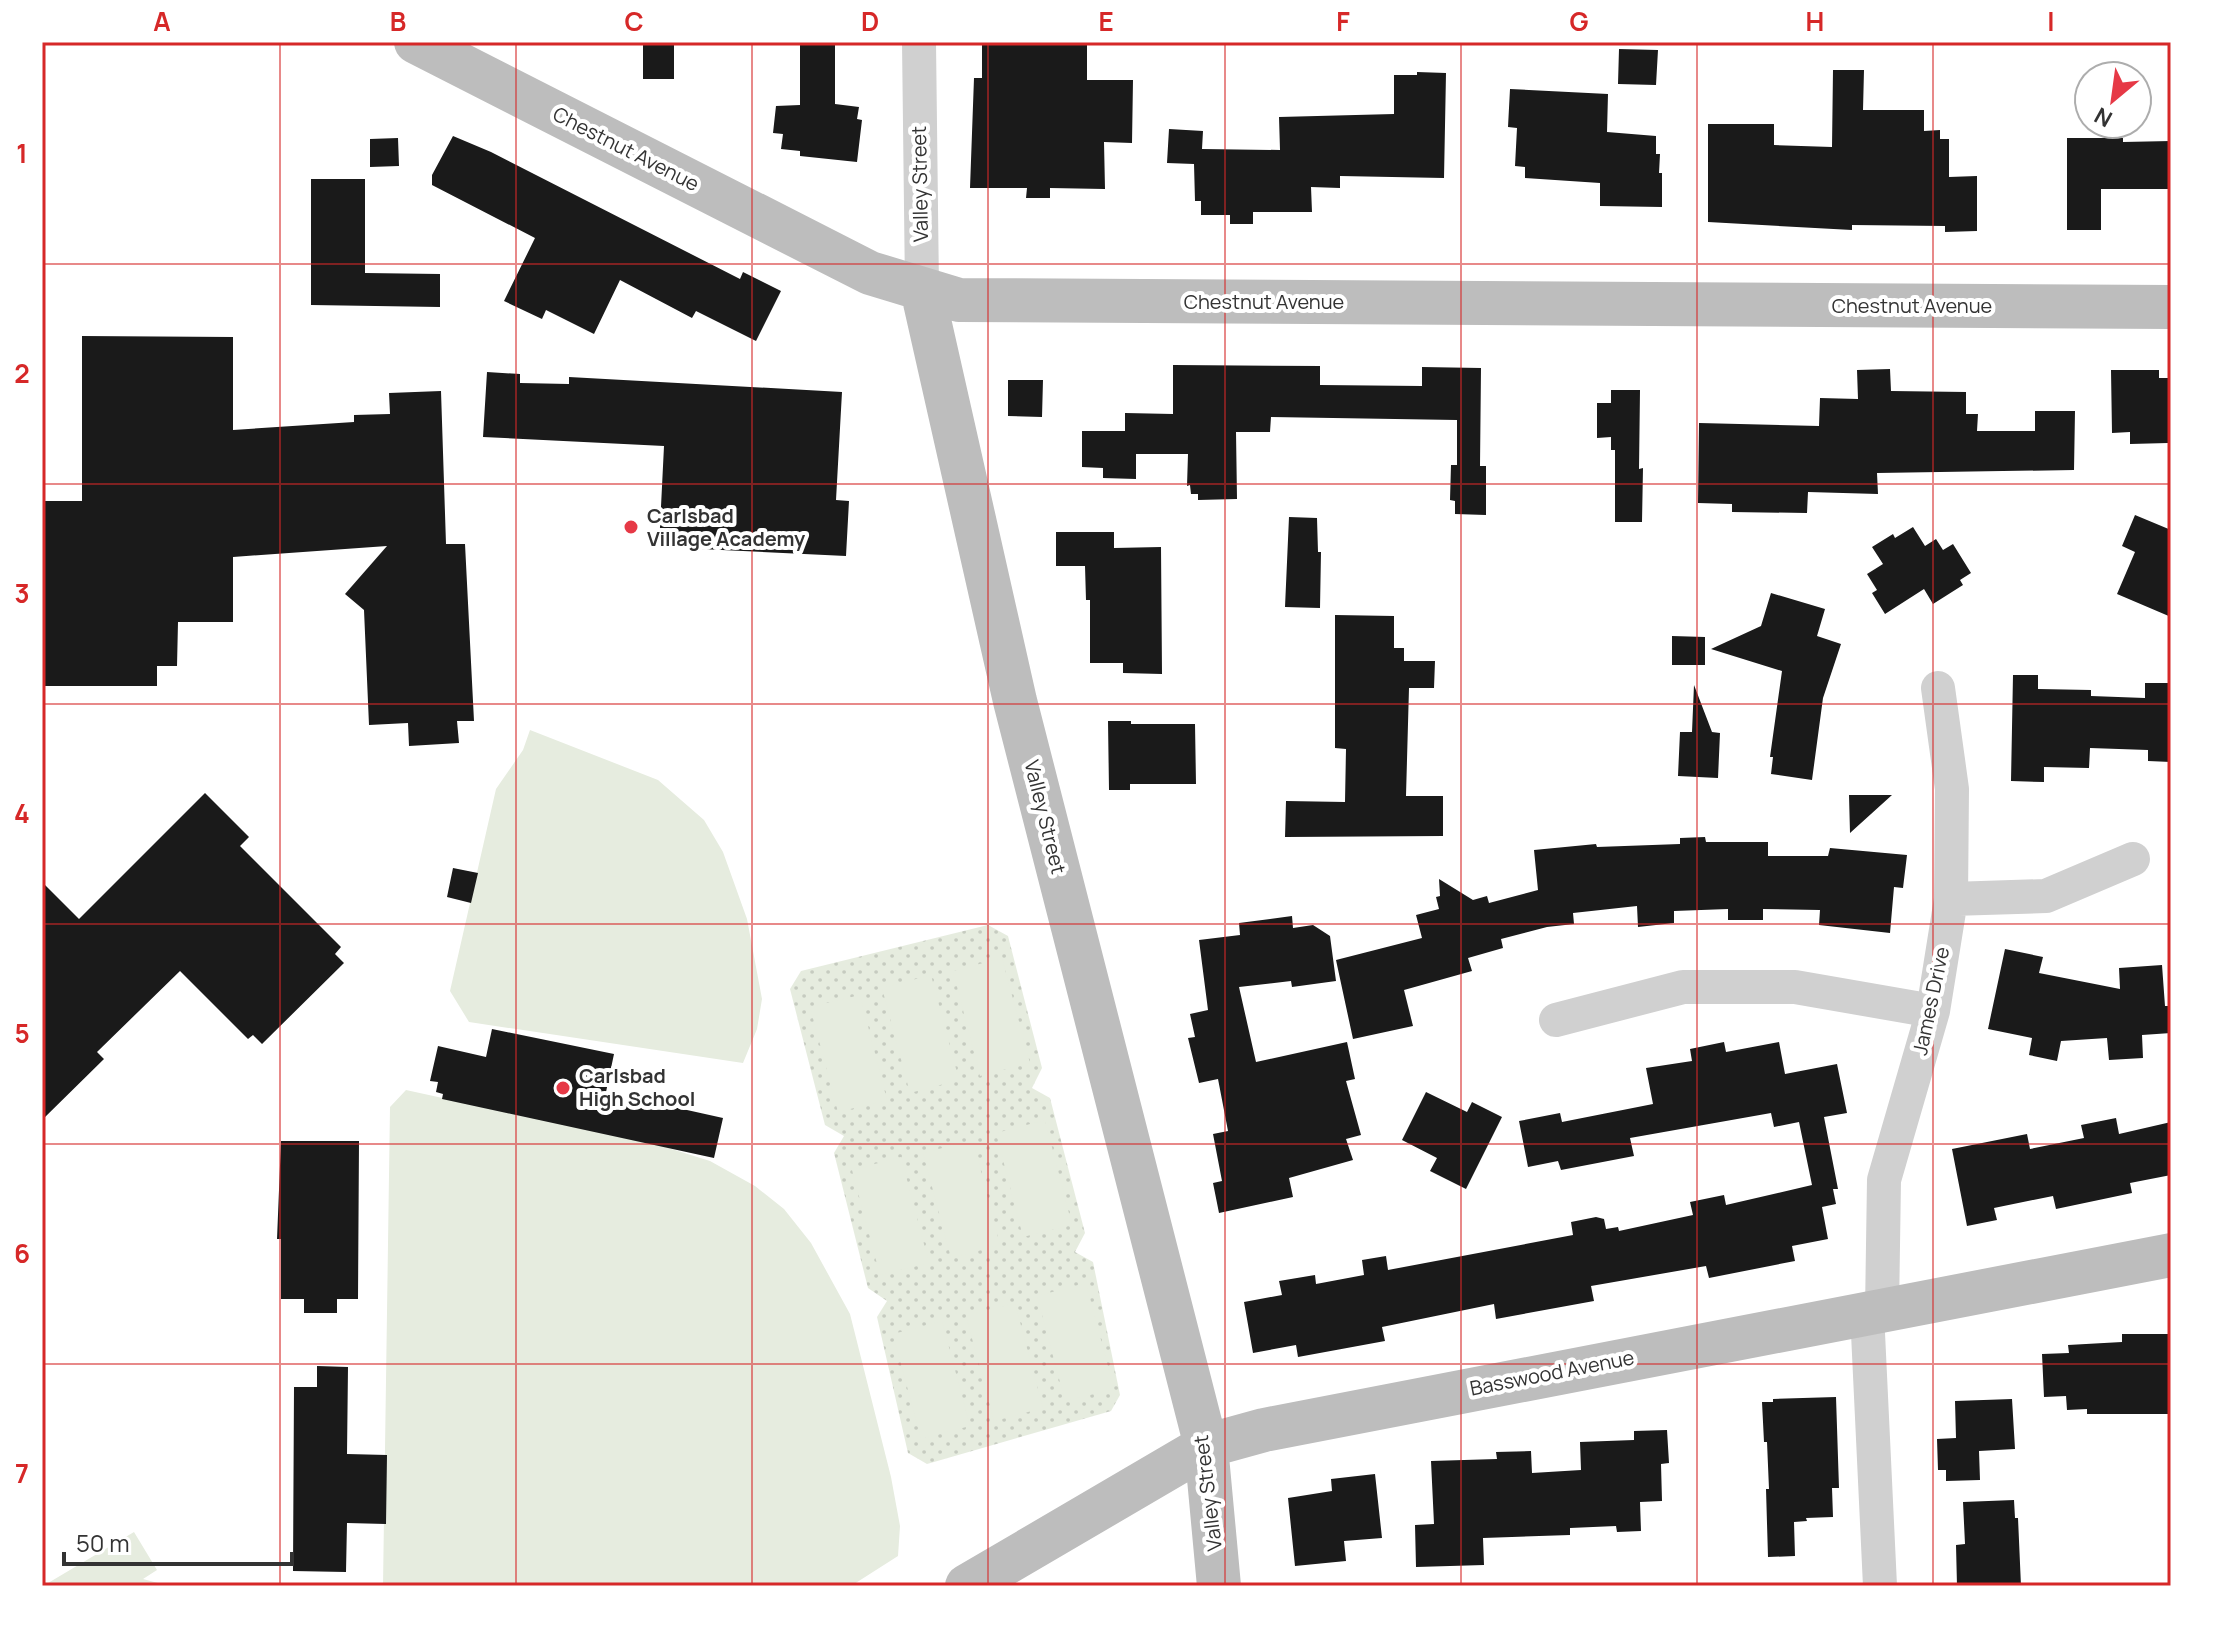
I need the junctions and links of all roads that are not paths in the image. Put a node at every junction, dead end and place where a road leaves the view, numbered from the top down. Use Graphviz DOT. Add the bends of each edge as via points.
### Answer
graph roads {
  1 [pos="416,42"];
  2 [pos="919,42"];
  3 [pos="922,289"];
  4 [pos="2171,307"];
  5 [pos="1938,688"];
  6 [pos="2133,859"];
  7 [pos="1951,899"];
  8 [pos="1933,1011"];
  9 [pos="1556,1020"];
  10 [pos="2171,1255"];
  11 [pos="1875,1312"];
  12 [pos="1206,1446"];
  13 [pos="967,1586"];
  14 [pos="1219,1586"];
  15 [pos="1880,1586"];
  1 -- 3 [label="street, Chestnut Avenue" via="870,273"];
  2 -- 3 [label="street, Valley Street"];
  3 -- 4 [label="street, Chestnut Avenue" via="959,300"];
  3 -- 12 [label="street, Valley Street" via="1015,701"];
  5 -- 7 [label="street, James Drive" via="1952,789"];
  6 -- 7 [label="street" via="2046,896"];
  7 -- 8 [label="street, James Drive"];
  8 -- 9 [label="street" via="1795,987 1683,987"];
  8 -- 11 [label="street, James Drive" via="1884,1180"];
  10 -- 11 [label="street, Basswood Avenue"];
  11 -- 12 [label="street, Basswood Avenue" via="1279,1427"];
  11 -- 15 [label="street, James Drive"];
  12 -- 13 [label="street, Basswood Avenue"];
  12 -- 14 [label="street, Valley Street"];
}
